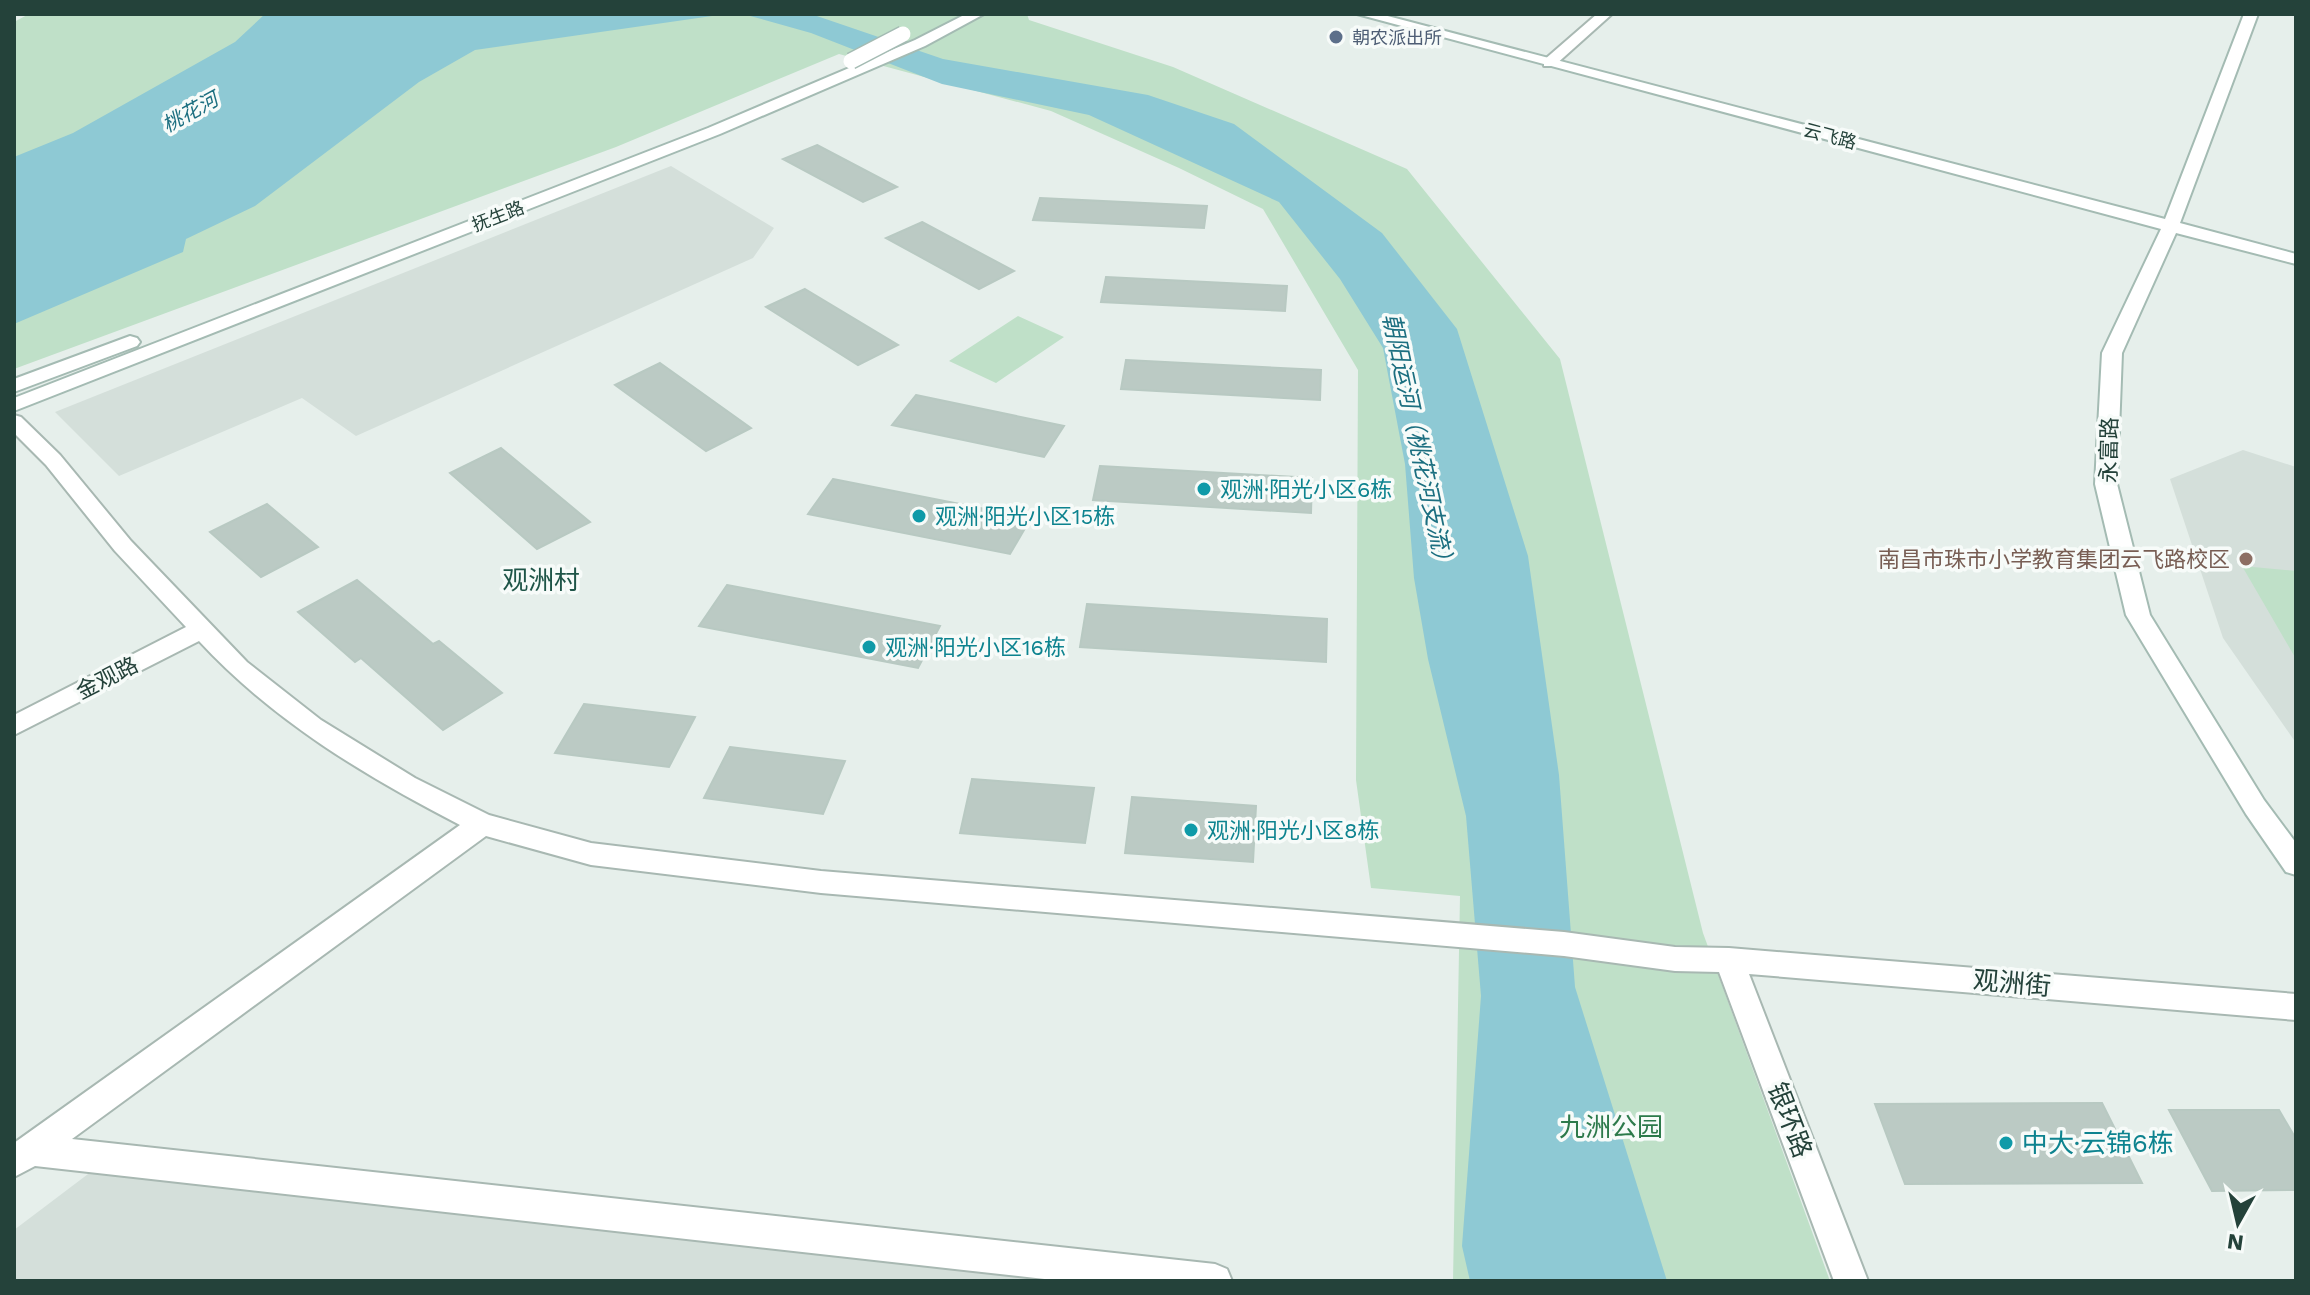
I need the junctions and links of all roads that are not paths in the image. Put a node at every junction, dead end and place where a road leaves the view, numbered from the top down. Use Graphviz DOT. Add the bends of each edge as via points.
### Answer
graph roads {
  1 [pos="977,14"];
  2 [pos="1364,14"];
  3 [pos="1405,14"];
  4 [pos="1605,14"];
  5 [pos="2251,14"];
  6 [pos="923,24"];
  7 [pos="1554,59"];
  8 [pos="858,64"];
  9 [pos="2173,221"];
  10 [pos="2296,248"];
  11 [pos="2296,259"];
  12 [pos="14,386"];
  13 [pos="14,405"];
  14 [pos="14,421"];
  15 [pos="200,630"];
  16 [pos="14,726"];
  17 [pos="482,824"];
  18 [pos="2296,864"];
  19 [pos="1729,960"];
  20 [pos="2296,1007"];
  21 [pos="22,1156"];
  22 [pos="1215,1281"];
  23 [pos="1851,1281"];
  1 -- 8 [label="street, 抚生路" via="920,43"];
  2 -- 7 [label="street, 云飞路"];
  3 -- 7 [label="street, 云飞路"];
  4 -- 7 [label="street"];
  5 -- 9 [label="street, 永富路"];
  6 -- 8 [label="street, 抚生路, bridge"];
  7 -- 9 [label="street, 云飞路"];
  8 -- 12 [label="street, 抚生路"];
  8 -- 13 [label="street, 抚生路" via="714,131"];
  9 -- 10 [label="street, 云飞路"];
  9 -- 11 [label="street, 云飞路"];
  9 -- 18 [label="street, 永富路" via="2112,353 2106,484 2138,615 2255,807"];
  14 -- 15 [label="street, 观洲街"];
  15 -- 16 [label="street, 金观路"];
  15 -- 17 [label="street, 观洲街" via="312,727"];
  17 -- 19 [label="street, 观洲街" via="591,854 821,882"];
  17 -- 21 [label="street"];
  19 -- 20 [label="street, 观洲街"];
  19 -- 23 [label="street, 银环路"];
  21 -- 22 [label="street"];
}
